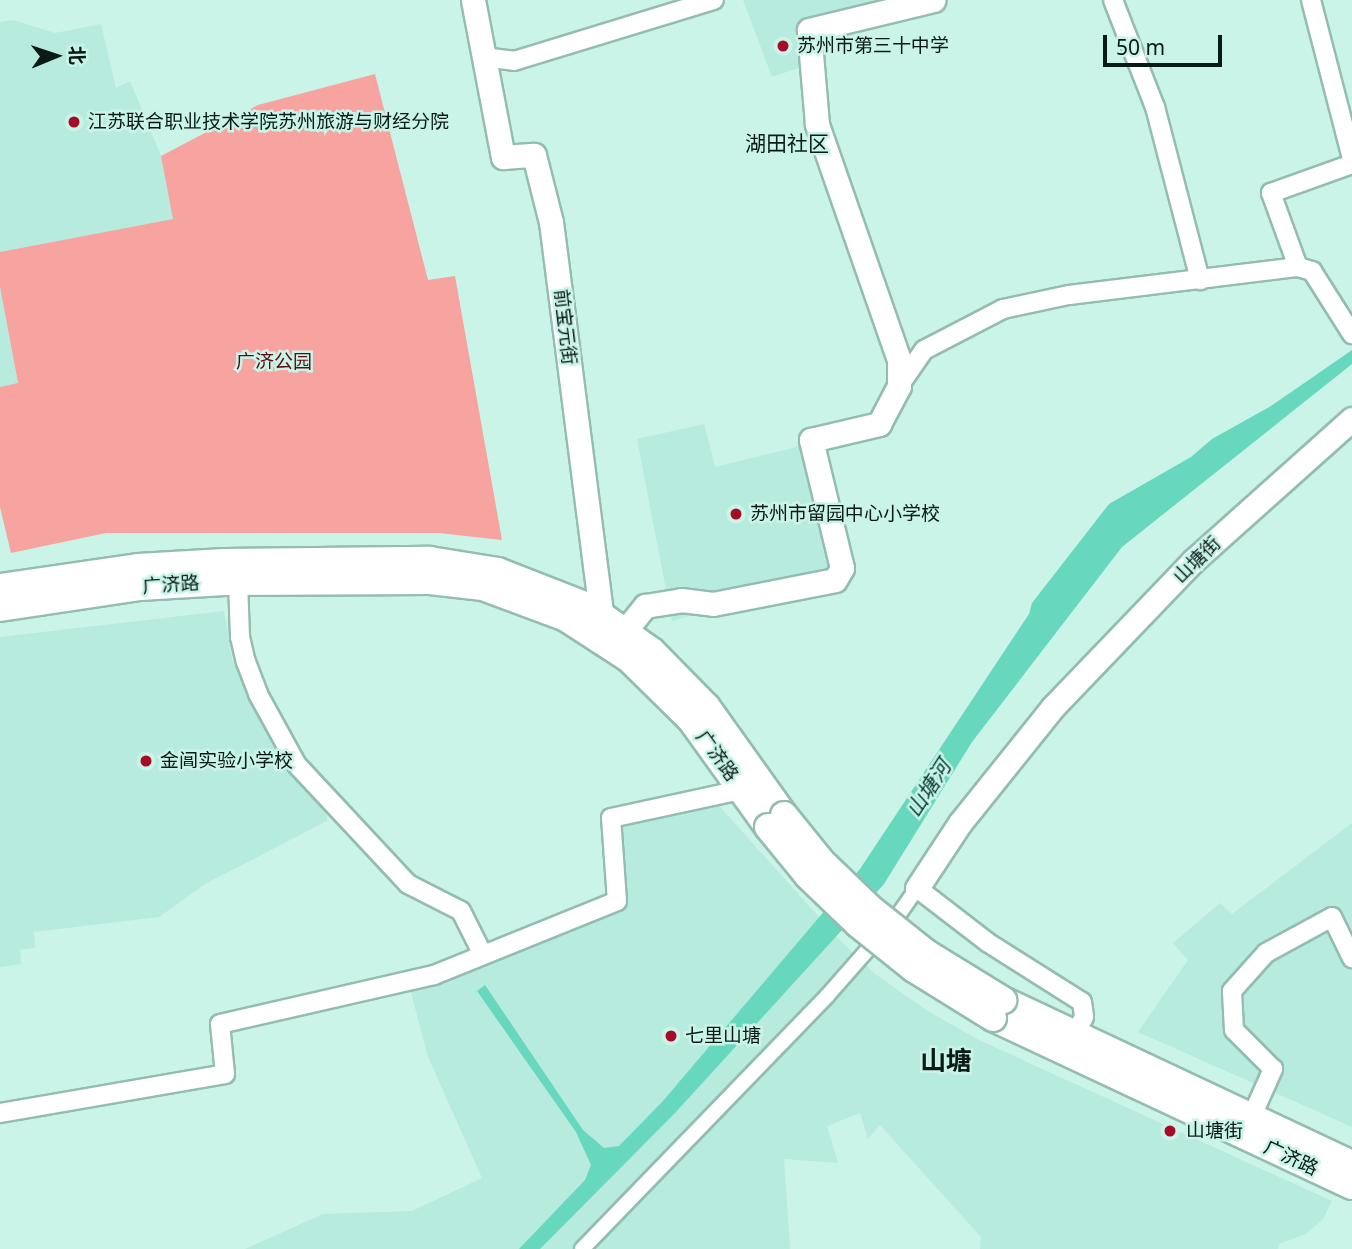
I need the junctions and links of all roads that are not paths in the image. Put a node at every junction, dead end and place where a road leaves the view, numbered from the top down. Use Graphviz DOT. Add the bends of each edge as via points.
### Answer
graph roads {
  1 [pos="473,0"];
  2 [pos="714,0"];
  3 [pos="933,0"];
  4 [pos="1113,0"];
  5 [pos="1311,0"];
  6 [pos="483,57"];
  7 [pos="1352,158"];
  8 [pos="1352,164"];
  9 [pos="1298,267"];
  10 [pos="1200,280"];
  11 [pos="1352,334"];
  12 [pos="899,386"];
  13 [pos="1352,418"];
  14 [pos="238,582"];
  15 [pos="0,587"];
  16 [pos="0,608"];
  17 [pos="608,630"];
  18 [pos="741,790"];
  19 [pos="776,821"];
  20 [pos="917,888"];
  21 [pos="482,953"];
  22 [pos="1352,958"];
  23 [pos="998,1009"];
  24 [pos="1074,1037"];
  25 [pos="0,1112"];
  26 [pos="1251,1118"];
  27 [pos="1352,1164"];
  28 [pos="1352,1186"];
  29 [pos="582,1249"];
  1 -- 6 [label="street"];
  2 -- 6 [label="street" via="514,61"];
  3 -- 12 [label="street" via="809,30 817,124 899,360"];
  4 -- 10 [label="street" via="1154,107"];
  5 -- 7 [label="street"];
  6 -- 17 [label="street, 前宝元街" via="503,157 534,155 551,222"];
  8 -- 9 [label="street" via="1271,193"];
  9 -- 10 [label="street"];
  9 -- 11 [label="street" via="1312,271"];
  10 -- 12 [label="street" via="1069,295 1003,309 924,351"];
  12 -- 17 [label="street" via="879,424 811,440 842,568 835,580 713,604 681,600 645,606"];
  13 -- 20 [label="street, 山塘街" via="1193,561 1053,708 960,823"];
  14 -- 16 [label="main road, 广济路" via="140,587"];
  14 -- 17 [label="main road, 广济路" via="464,583"];
  14 -- 21 [label="street" via="246,662 258,694 298,765 408,884 461,911"];
  15 -- 17 [label="main road, 广济路" via="169,564 446,561 523,578"];
  17 -- 18 [label="main road, 广济路" via="675,702"];
  17 -- 19 [label="main road, 广济路" via="701,701"];
  18 -- 19 [label="main road, 广济路"];
  18 -- 21 [label="street" via="611,818 617,901"];
  19 -- 23 [label="main road, 广济路, bridge" via="808,876 858,924 932,981"];
  20 -- 24 [label="street" via="987,942 1082,1002 1084,1017"];
  20 -- 29 [label="street, 山塘街" via="827,996"];
  21 -- 25 [label="street" via="434,975 220,1024 225,1074"];
  22 -- 26 [label="street" via="1332,917 1266,953 1232,991 1234,1030 1273,1069"];
  23 -- 24 [label="main road, 广济路"];
  23 -- 28 [label="main road, 广济路"];
  24 -- 26 [label="main road, 广济路"];
  26 -- 27 [label="main road, 广济路"];
}
